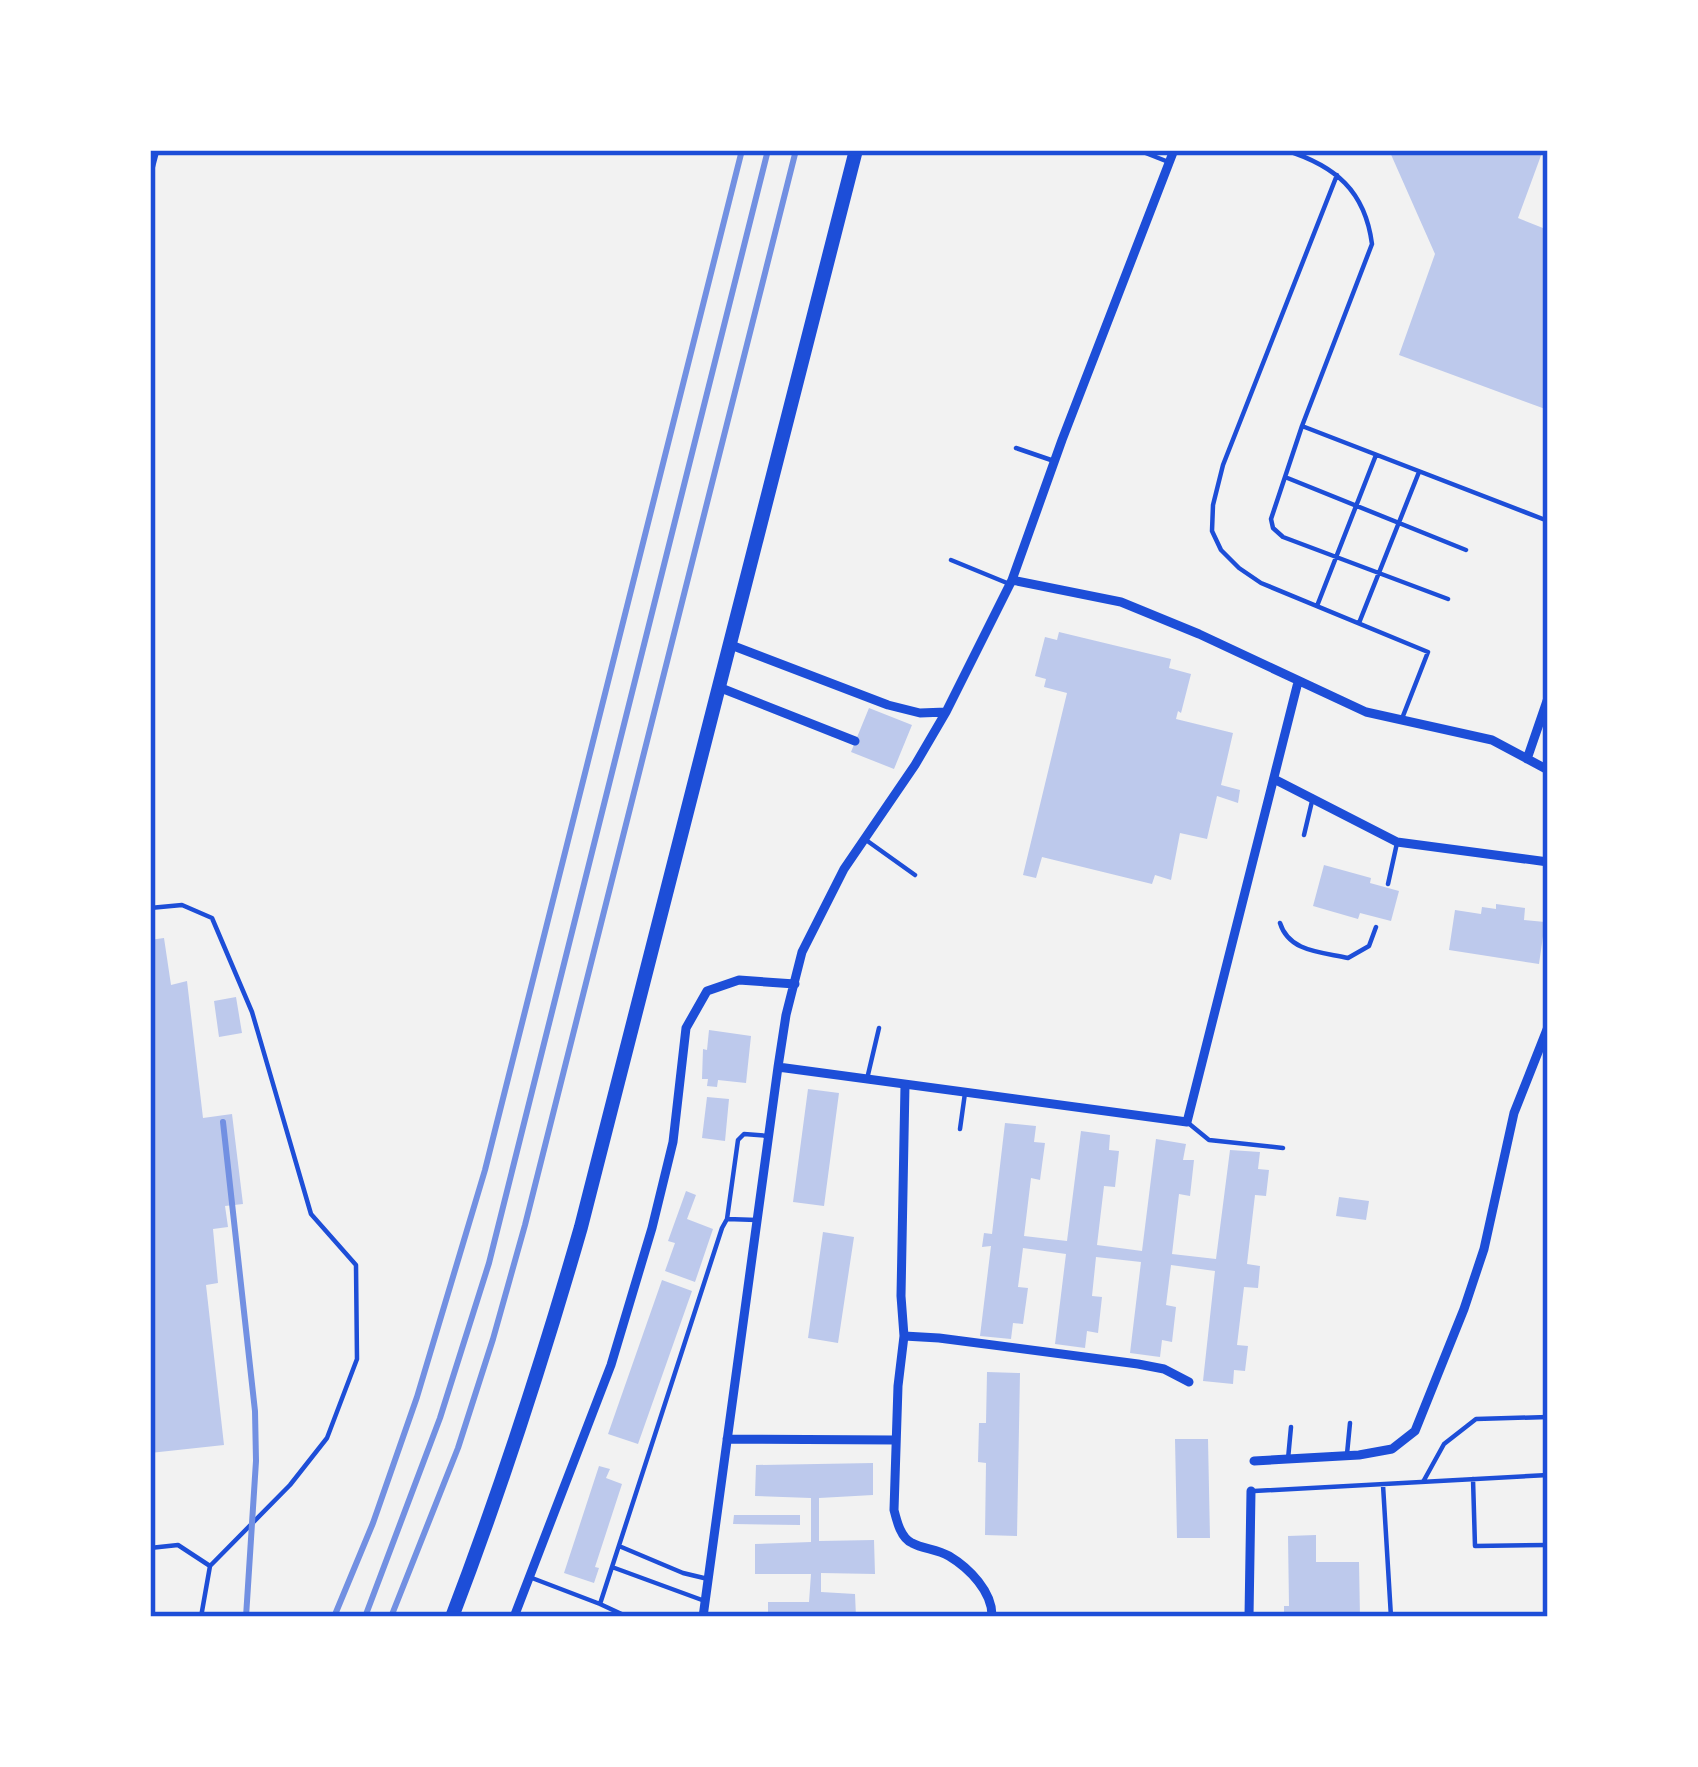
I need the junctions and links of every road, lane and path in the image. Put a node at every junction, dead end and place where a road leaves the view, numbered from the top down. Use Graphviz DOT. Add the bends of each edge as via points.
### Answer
graph roads {
  1 [pos="155,150"];
  2 [pos="856,150"];
  3 [pos="1138,150"];
  4 [pos="1174,150"];
  5 [pos="1285,150"];
  6 [pos="1169,162"];
  7 [pos="150,169"];
  8 [pos="1337,175"];
  9 [pos="1302,427"];
  10 [pos="1016,448"];
  11 [pos="1376,455"];
  12 [pos="1054,461"];
  13 [pos="1418,472"];
  14 [pos="1285,477"];
  15 [pos="1356,504"];
  16 [pos="1397,521"];
  17 [pos="1548,521"];
  18 [pos="1466,550"];
  19 [pos="1337,557"];
  20 [pos="951,560"];
  21 [pos="1378,572"];
  22 [pos="1011,582"];
  23 [pos="1448,598"];
  24 [pos="1317,606"];
  25 [pos="1359,623"];
  26 [pos="731,645"];
  27 [pos="1298,682"];
  28 [pos="721,688"];
  29 [pos="1548,698"];
  30 [pos="946,712"];
  31 [pos="1401,721"];
  32 [pos="855,741"];
  33 [pos="899,758"];
  34 [pos="1527,758"];
  35 [pos="915,765"];
  36 [pos="1548,770"];
  37 [pos="1274,778"];
  38 [pos="1312,797"];
  39 [pos="1304,835"];
  40 [pos="864,838"];
  41 [pos="1397,842"];
  42 [pos="1548,862"];
  43 [pos="915,875"];
  44 [pos="1388,884"];
  45 [pos="150,908"];
  46 [pos="1280,923"];
  47 [pos="1376,928"];
  48 [pos="795,984"];
  49 [pos="879,1028"];
  50 [pos="1548,1028"];
  51 [pos="778,1067"];
  52 [pos="867,1079"];
  53 [pos="905,1085"];
  54 [pos="965,1093"];
  55 [pos="1187,1122"];
  56 [pos="960,1129"];
  57 [pos="769,1136"];
  58 [pos="1283,1148"];
  59 [pos="727,1219"];
  60 [pos="757,1220"];
  61 [pos="904,1336"];
  62 [pos="1189,1382"];
  63 [pos="1548,1417"];
  64 [pos="1351,1424"];
  65 [pos="1291,1427"];
  66 [pos="728,1438"];
  67 [pos="895,1439"];
  68 [pos="1347,1456"];
  69 [pos="1288,1460"];
  70 [pos="1254,1461"];
  71 [pos="1548,1475"];
  72 [pos="1473,1479"];
  73 [pos="1423,1482"];
  74 [pos="1383,1484"];
  75 [pos="1251,1491"];
  76 [pos="1548,1545"];
  77 [pos="619,1546"];
  78 [pos="150,1548"];
  79 [pos="210,1566"];
  80 [pos="612,1567"];
  81 [pos="530,1577"];
  82 [pos="708,1579"];
  83 [pos="705,1601"];
  84 [pos="600,1604"];
  85 [pos="201,1617"];
  86 [pos="452,1617"];
  87 [pos="514,1617"];
  88 [pos="628,1617"];
  89 [pos="703,1617"];
  90 [pos="992,1617"];
  91 [pos="1249,1617"];
  92 [pos="1391,1617"];
  1 -- 7 [label="street"];
  2 -- 26 [label="main road"];
  3 -- 6 [label="lane"];
  4 -- 6 [label="street"];
  5 -- 8 [label="lane"];
  6 -- 12 [label="street"];
  8 -- 9 [label="lane" via="1369,218 1372,244"];
  8 -- 24 [label="lane" via="1223,465 1212,531 1221,550 1261,584"];
  9 -- 11 [label="lane"];
  9 -- 14 [label="lane"];
  10 -- 12 [label="lane"];
  11 -- 13 [label="lane"];
  11 -- 15 [label="lane"];
  12 -- 22 [label="street"];
  13 -- 16 [label="lane"];
  13 -- 17 [label="lane"];
  14 -- 15 [label="lane"];
  14 -- 19 [label="lane" via="1273,528"];
  15 -- 16 [label="lane"];
  15 -- 19 [label="lane"];
  16 -- 18 [label="lane"];
  16 -- 21 [label="lane"];
  19 -- 21 [label="lane"];
  19 -- 24 [label="lane"];
  20 -- 22 [label="lane"];
  21 -- 23 [label="lane"];
  21 -- 25 [label="lane"];
  22 -- 27 [label="street" via="1121,602"];
  22 -- 30 [label="street"];
  24 -- 25 [label="lane"];
  25 -- 31 [label="lane" via="1428,652"];
  26 -- 28 [label="main road"];
  26 -- 30 [label="street" via="888,706"];
  27 -- 31 [label="street"];
  27 -- 37 [label="street"];
  28 -- 32 [label="street"];
  28 -- 86 [label="main road" via="575,1248"];
  29 -- 34 [label="street"];
  30 -- 35 [label="street"];
  31 -- 34 [label="street" via="1492,740"];
  33 -- 35 [label="street"];
  34 -- 36 [label="street"];
  35 -- 40 [label="street"];
  37 -- 38 [label="street"];
  37 -- 55 [label="street"];
  38 -- 39 [label="lane"];
  38 -- 41 [label="street"];
  40 -- 43 [label="lane"];
  40 -- 48 [label="street" via="802,952"];
  41 -- 42 [label="street"];
  41 -- 44 [label="lane"];
  45 -- 79 [label="lane" via="182,905 212,918 252,1012 311,1214 356,1265 357,1359 327,1438"];
  46 -- 47 [label="lane" via="1294,944 1348,958 1369,946"];
  48 -- 51 [label="street"];
  48 -- 81 [label="street" via="739,980 707,991 686,1028 673,1142 652,1228"];
  49 -- 52 [label="lane"];
  50 -- 68 [label="street" via="1514,1113 1484,1250 1415,1431 1392,1449"];
  51 -- 52 [label="street"];
  51 -- 57 [label="street"];
  52 -- 53 [label="street"];
  53 -- 54 [label="street"];
  53 -- 61 [label="street"];
  54 -- 55 [label="street"];
  54 -- 56 [label="lane"];
  55 -- 58 [label="lane" via="1209,1140"];
  57 -- 59 [label="lane" via="738,1141"];
  57 -- 60 [label="street"];
  59 -- 60 [label="lane"];
  59 -- 77 [label="lane"];
  60 -- 66 [label="street"];
  61 -- 62 [label="street" via="1151,1366"];
  61 -- 67 [label="street"];
  63 -- 73 [label="lane" via="1476,1419 1444,1444"];
  64 -- 68 [label="lane"];
  65 -- 69 [label="lane"];
  66 -- 67 [label="street"];
  66 -- 82 [label="street"];
  67 -- 90 [label="street" via="898,1527 909,1543 968,1570"];
  68 -- 69 [label="street"];
  69 -- 70 [label="street"];
  71 -- 72 [label="lane"];
  72 -- 73 [label="lane"];
  72 -- 76 [label="lane" via="1475,1546"];
  73 -- 74 [label="lane"];
  74 -- 75 [label="lane"];
  74 -- 92 [label="lane"];
  75 -- 91 [label="street"];
  77 -- 80 [label="lane"];
  77 -- 82 [label="lane"];
  78 -- 79 [label="lane" via="178,1546"];
  79 -- 85 [label="lane"];
  80 -- 83 [label="lane"];
  80 -- 84 [label="lane"];
  81 -- 84 [label="lane"];
  81 -- 87 [label="street"];
  82 -- 83 [label="street"];
  83 -- 89 [label="street"];
  84 -- 88 [label="lane"];
}
